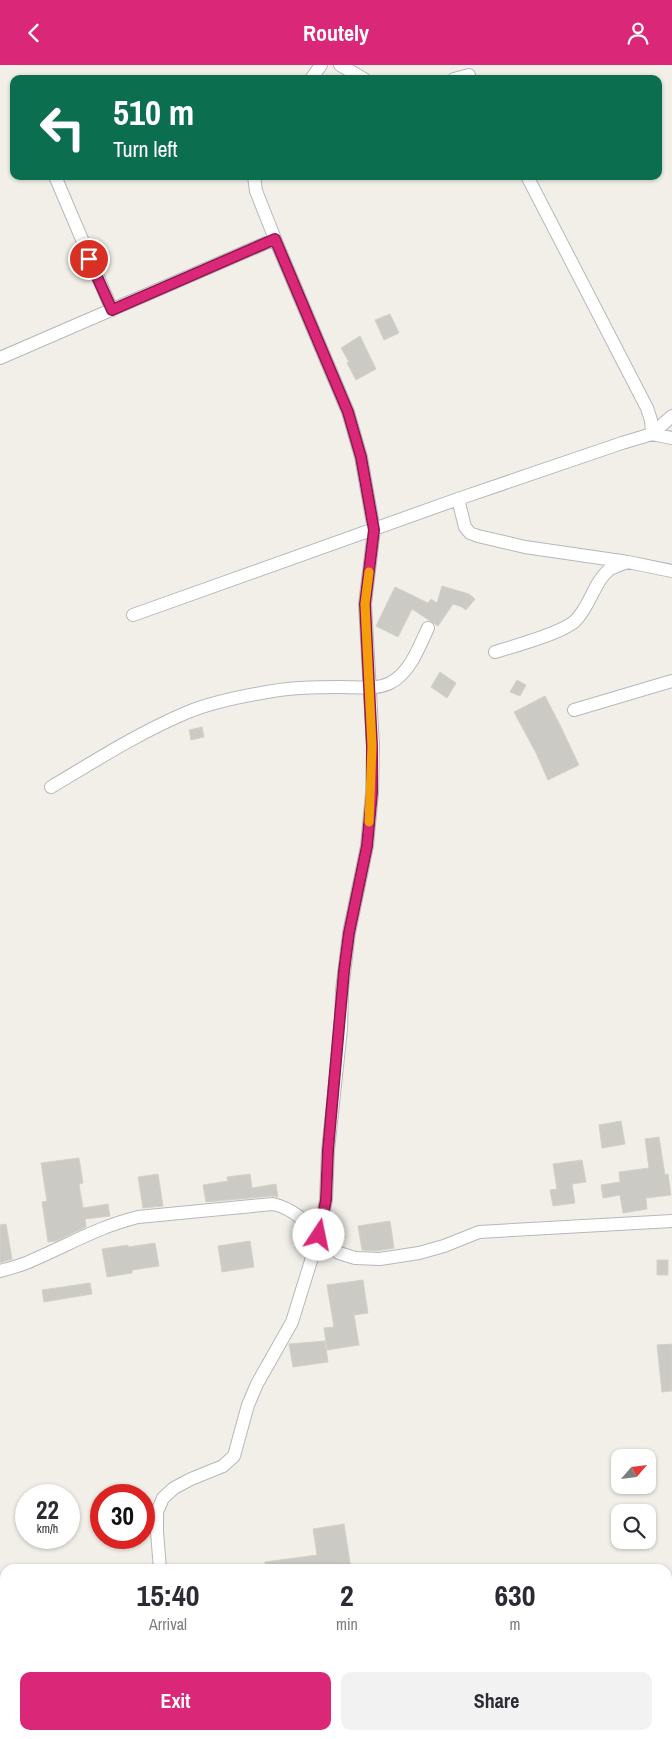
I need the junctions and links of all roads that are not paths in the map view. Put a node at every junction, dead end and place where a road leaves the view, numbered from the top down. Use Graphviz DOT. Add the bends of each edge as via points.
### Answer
graph roads {
  1 [pos="322,65"];
  2 [pos="340,65"];
  3 [pos="314,75"];
  4 [pos="357,75"];
  5 [pos="57,180"];
  6 [pos="255,180"];
  7 [pos="529,180"];
  8 [pos="275,239"];
  9 [pos="112,310"];
  10 [pos="0,358"];
  11 [pos="672,416"];
  12 [pos="652,434"];
  13 [pos="672,437"];
  14 [pos="458,499"];
  15 [pos="374,530"];
  16 [pos="628,561"];
  17 [pos="672,571"];
  18 [pos="133,615"];
  19 [pos="428,628"];
  20 [pos="495,652"];
  21 [pos="672,681"];
  22 [pos="370,687"];
  23 [pos="574,710"];
  24 [pos="51,787"];
  25 [pos="672,1221"];
  26 [pos="319,1235"];
  27 [pos="0,1271"];
  28 [pos="160,1564"];
  1 -- 3 [label="street"];
  2 -- 4 [label="street"];
  5 -- 9 [label="street"];
  6 -- 8 [label="street"];
  7 -- 12 [label="street" via="647,409"];
  8 -- 9 [label="street"];
  8 -- 15 [label="street" via="348,412 361,457"];
  9 -- 10 [label="street"];
  11 -- 12 [label="street"];
  12 -- 13 [label="street"];
  12 -- 14 [label="street"];
  14 -- 15 [label="street"];
  14 -- 16 [label="street" via="465,527 478,536 525,547"];
  15 -- 18 [label="street"];
  15 -- 22 [label="street" via="365,604"];
  16 -- 17 [label="street"];
  16 -- 20 [label="street" via="607,572 573,622"];
  19 -- 22 [label="street" via="406,670 390,683"];
  21 -- 23 [label="street"];
  22 -- 24 [label="street" via="274,691 188,712"];
  22 -- 26 [label="street" via="372,793 367,846 349,933 342,990 326,1200"];
  25 -- 26 [label="street" via="479,1232 419,1253 380,1259 355,1258 339,1253"];
  26 -- 27 [label="street" via="290,1211 273,1204 138,1217 94,1231 32,1261"];
  26 -- 28 [label="street" via="292,1322 257,1384 234,1456 223,1466 174,1488 163,1498 157,1511"];
}
